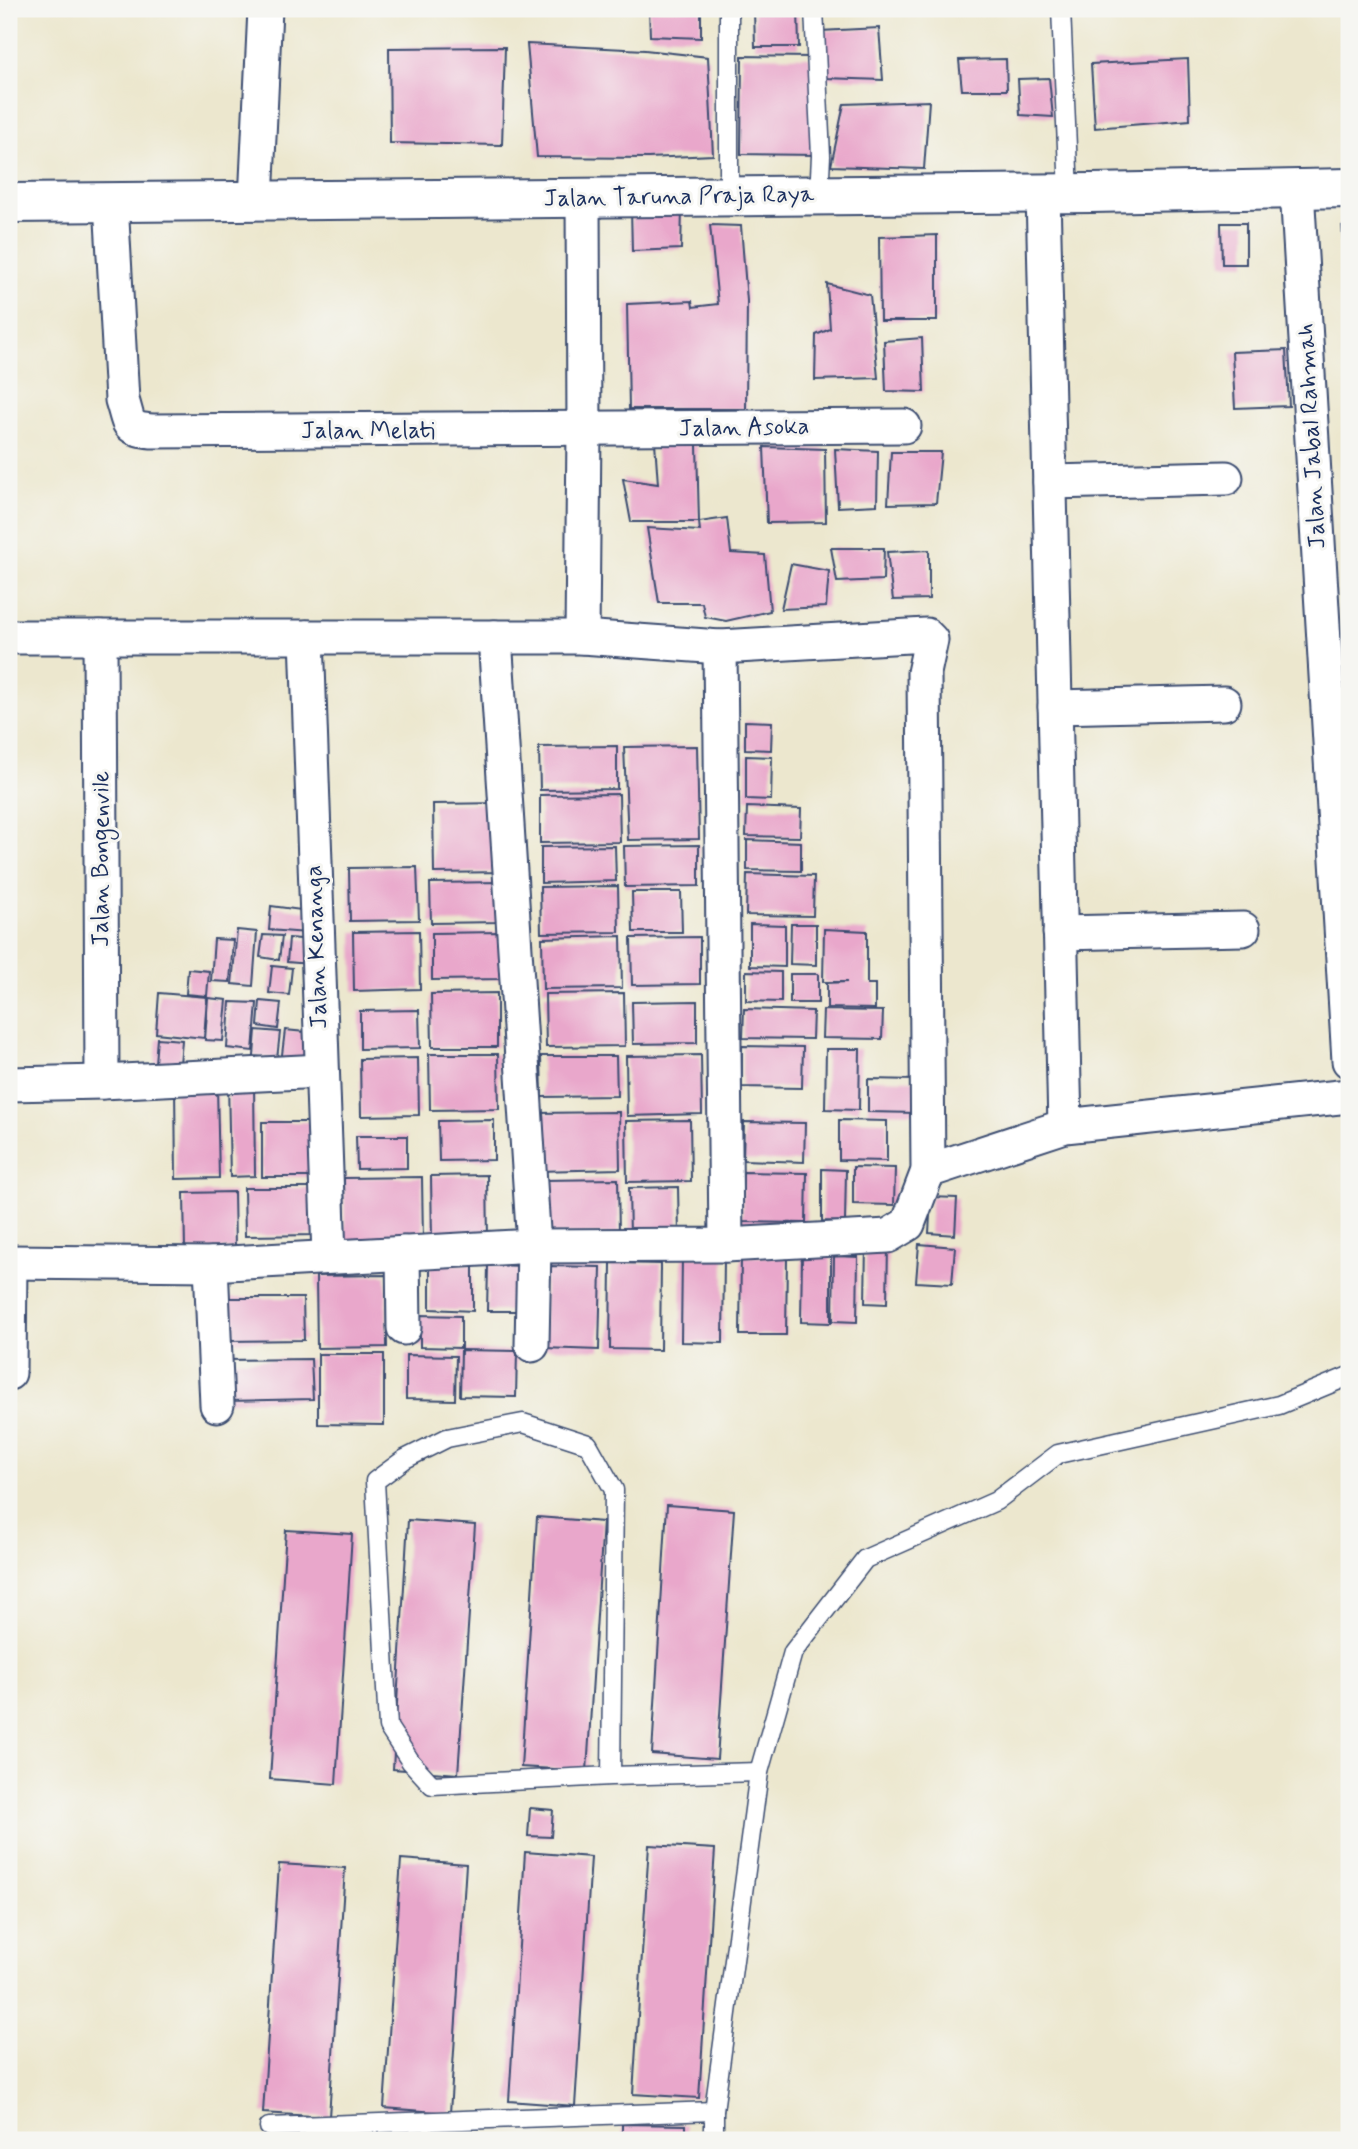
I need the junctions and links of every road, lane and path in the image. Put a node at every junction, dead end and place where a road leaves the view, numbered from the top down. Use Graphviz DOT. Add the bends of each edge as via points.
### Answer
graph roads {
  1 [pos="265,9"];
  2 [pos="729,9"];
  3 [pos="814,9"];
  4 [pos="1061,9"];
  5 [pos="1349,188"];
  6 [pos="1297,189"];
  7 [pos="1056,193"];
  8 [pos="819,195"];
  9 [pos="729,196"];
  10 [pos="583,198"];
  11 [pos="256,201"];
  12 [pos="10,202"];
  13 [pos="111,202"];
  14 [pos="904,426"];
  15 [pos="584,430"];
  16 [pos="1226,478"];
  17 [pos="1050,482"];
  18 [pos="100,636"];
  19 [pos="9,637"];
  20 [pos="307,637"];
  21 [pos="495,637"];
  22 [pos="582,637"];
  23 [pos="720,647"];
  24 [pos="1224,704"];
  25 [pos="1055,707"];
  26 [pos="1243,929"];
  27 [pos="1060,933"];
  28 [pos="1349,1061"];
  29 [pos="322,1071"];
  30 [pos="102,1082"];
  31 [pos="9,1084"];
  32 [pos="1349,1096"];
  33 [pos="1065,1126"];
  34 [pos="928,1171"];
  35 [pos="726,1245"];
  36 [pos="534,1246"];
  37 [pos="403,1252"];
  38 [pos="329,1256"];
  39 [pos="9,1262"];
  40 [pos="211,1264"];
  41 [pos="404,1328"];
  42 [pos="532,1345"];
  43 [pos="9,1373"];
  44 [pos="1349,1376"];
  45 [pos="217,1405"];
  46 [pos="759,1772"];
  47 [pos="611,1776"];
  48 [pos="714,2111"];
  49 [pos="269,2127"];
  50 [pos="714,2140"];
  1 -- 11 [label="street"];
  2 -- 9 [label="lane"];
  3 -- 8 [label="lane"];
  4 -- 7 [label="lane"];
  5 -- 6 [label="main road, Jalan Taruna Praja Raya"];
  6 -- 7 [label="main road, Jalan Taruna Praja Raya"];
  6 -- 28 [label="street, Jalan Jabal Rahmah"];
  7 -- 8 [label="main road, Jalan Taruna Praja Raya"];
  7 -- 17 [label="street"];
  8 -- 9 [label="main road, Jalan Taruna Praja Raya"];
  9 -- 10 [label="main road, Jalan Taruna Praja Raya"];
  10 -- 11 [label="main road, Jalan Taruna Praja Raya"];
  10 -- 15 [label="street"];
  11 -- 13 [label="main road, Jalan Taruna Praja Raya"];
  12 -- 13 [label="main road, Jalan Taruna Praja Raya"];
  13 -- 15 [label="street, Jalan Melati" via="122,400 132,428"];
  14 -- 15 [label="street, Jalan Asoka"];
  15 -- 22 [label="street"];
  16 -- 17 [label="street"];
  17 -- 25 [label="street"];
  18 -- 19 [label="street"];
  18 -- 20 [label="street"];
  18 -- 30 [label="street, Jalan Bongenvile"];
  20 -- 21 [label="street"];
  20 -- 29 [label="street, Jalan Kenanga"];
  21 -- 22 [label="street"];
  21 -- 36 [label="street"];
  22 -- 23 [label="street"];
  23 -- 34 [label="street" via="926,635 931,640 924,673"];
  23 -- 35 [label="street"];
  24 -- 25 [label="street"];
  25 -- 27 [label="street"];
  26 -- 27 [label="street"];
  27 -- 33 [label="street"];
  29 -- 30 [label="street"];
  29 -- 38 [label="street, Jalan Kenanga"];
  30 -- 31 [label="street"];
  32 -- 33 [label="street"];
  33 -- 34 [label="street"];
  34 -- 35 [label="street" via="908,1223 888,1236"];
  35 -- 36 [label="street"];
  36 -- 37 [label="street"];
  36 -- 42 [label="street"];
  37 -- 38 [label="street"];
  37 -- 41 [label="street"];
  38 -- 40 [label="street"];
  39 -- 40 [label="street"];
  39 -- 43 [label="street"];
  40 -- 45 [label="street"];
  44 -- 46 [label="lane" via="1279,1405 1058,1454 996,1501 865,1559 793,1652"];
  46 -- 47 [label="lane"];
  46 -- 48 [label="lane"];
  47 -- 47 [label="lane" via="432,1785 388,1727 375,1481 405,1459 447,1438 523,1423 588,1444 614,1490"];
  48 -- 49 [label="lane"];
  48 -- 50 [label="lane"];
}
